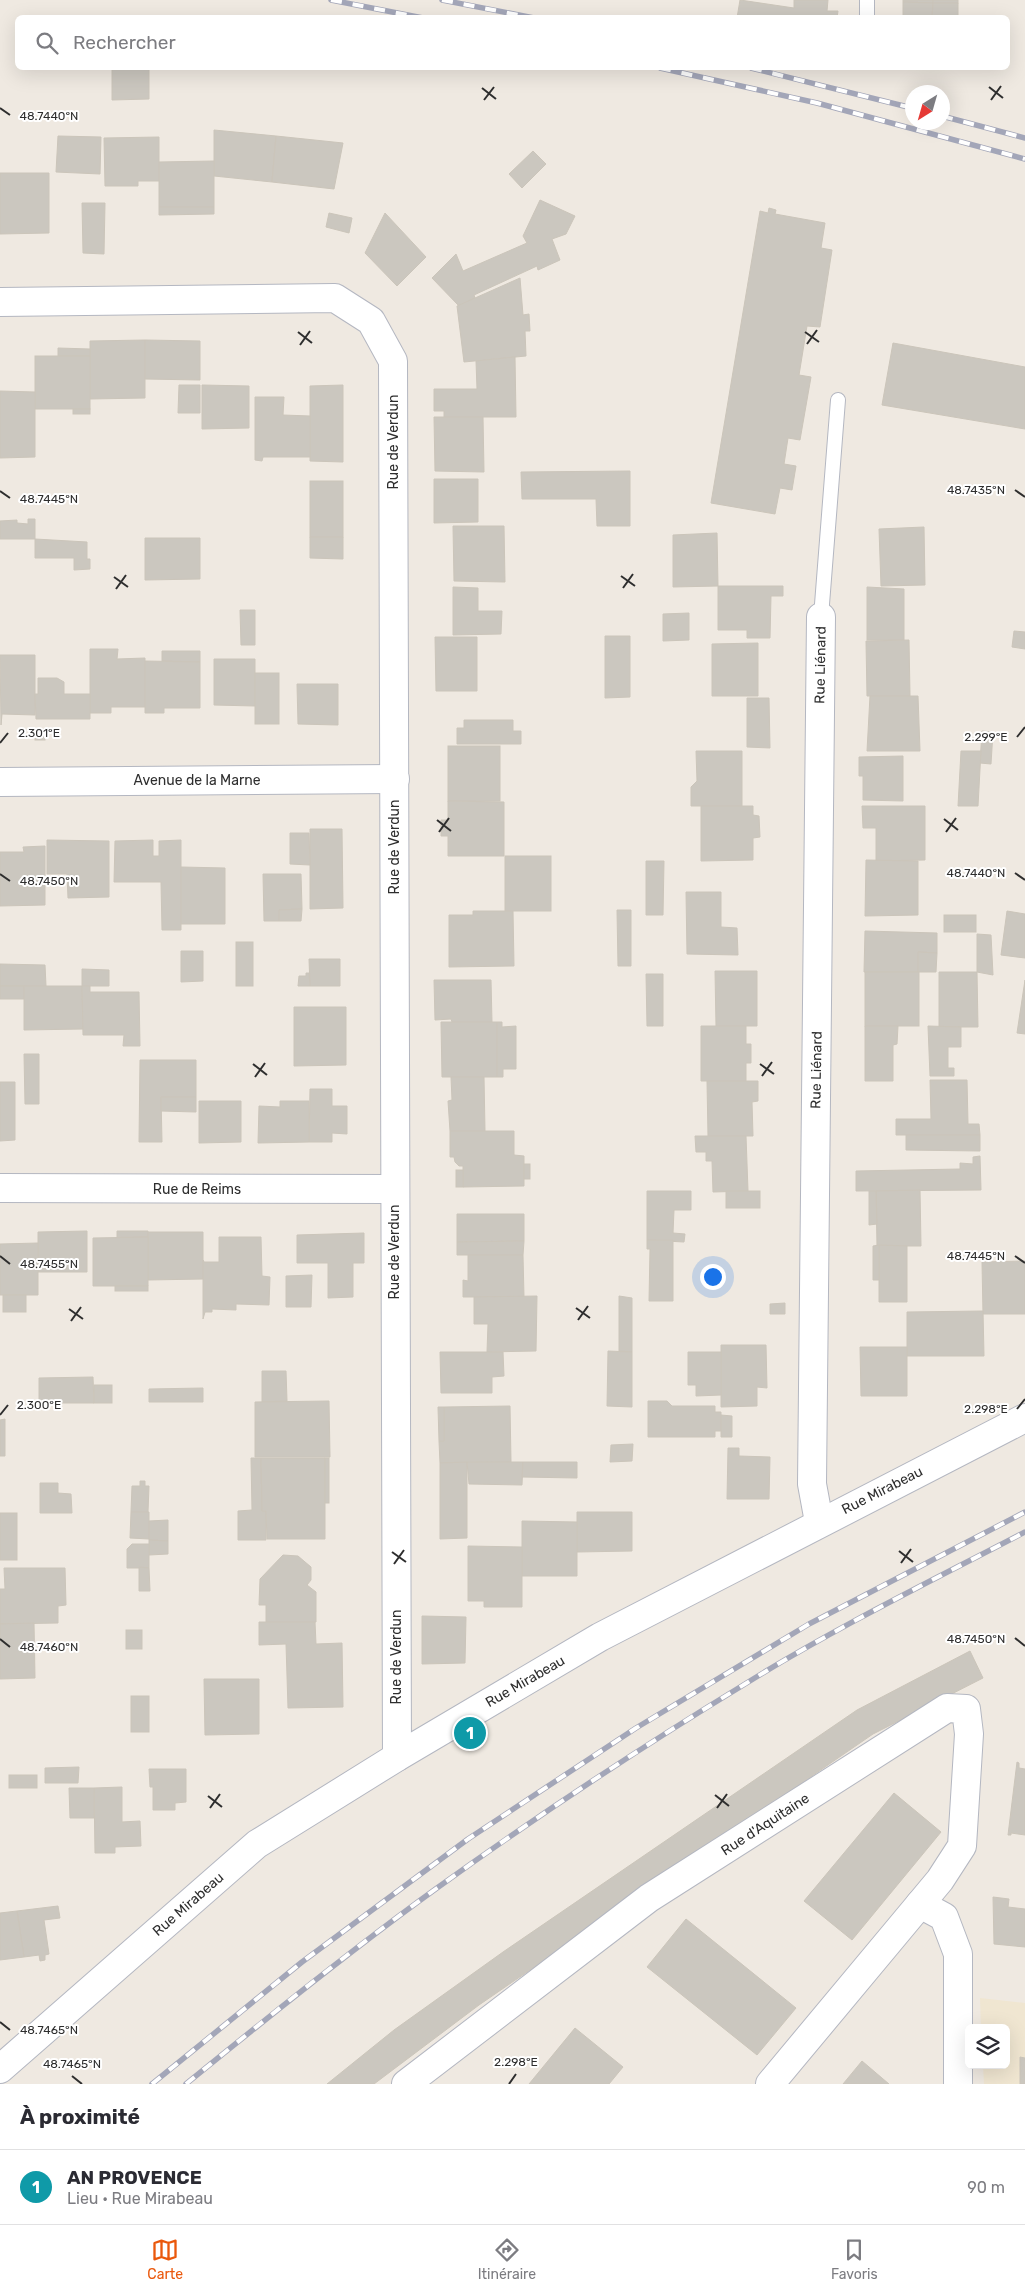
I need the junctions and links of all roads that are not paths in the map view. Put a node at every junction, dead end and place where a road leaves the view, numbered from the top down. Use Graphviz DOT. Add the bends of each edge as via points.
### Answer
graph roads {
  1 [pos="868,0"];
  2 [pos="868,15"];
  3 [pos="0,302"];
  4 [pos="838,400"];
  5 [pos="821,617"];
  6 [pos="395,779"];
  7 [pos="0,782"];
  8 [pos="0,1188"];
  9 [pos="394,1189"];
  10 [pos="1025,1418"];
  11 [pos="819,1522"];
  12 [pos="397,1757"];
  13 [pos="920,1904"];
  14 [pos="0,2069"];
  15 [pos="406,2084"];
  16 [pos="770,2084"];
  17 [pos="958,2084"];
  1 -- 2 [label="lane"];
  3 -- 6 [label="street, Rue de Verdun" via="335,298 371,320 393,361"];
  4 -- 5 [label="lane"];
  5 -- 11 [label="street, Rue Liénard" via="812,1484"];
  6 -- 7 [label="street, Avenue de la Marne"];
  6 -- 9 [label="street, Rue de Verdun"];
  8 -- 9 [label="street, Rue de Reims"];
  9 -- 12 [label="street, Rue de Verdun"];
  10 -- 11 [label="street, Rue Mirabeau"];
  11 -- 12 [label="street, Rue Mirabeau" via="600,1637"];
  12 -- 14 [label="street, Rue Mirabeau" via="257,1844"];
  13 -- 15 [label="street, Rue d'Aquitaine" via="962,1846 969,1734 966,1709 947,1708 648,1898"];
  13 -- 16 [label="street, Rue d'Aquitaine"];
  13 -- 17 [label="street" via="944,1917 958,1954"];
}
